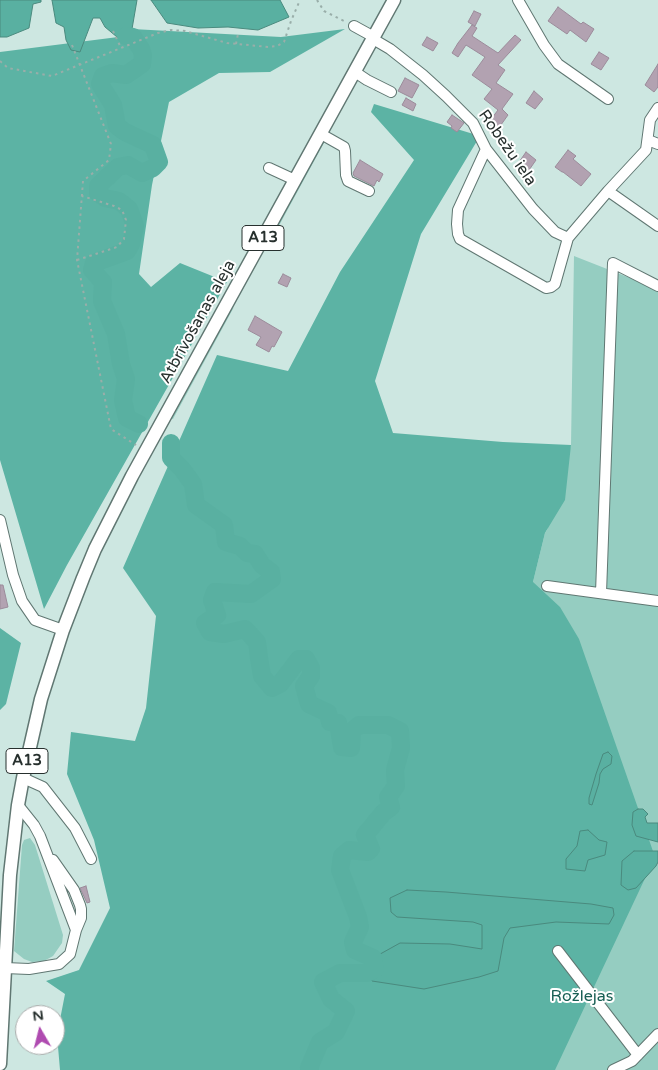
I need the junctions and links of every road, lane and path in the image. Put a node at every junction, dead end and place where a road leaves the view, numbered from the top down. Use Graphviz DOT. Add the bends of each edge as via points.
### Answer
graph roads {
  1 [pos="300,0"];
  2 [pos="317,0"];
  3 [pos="393,0"];
  4 [pos="518,0"];
  5 [pos="354,26"];
  6 [pos="113,31"];
  7 [pos="238,34"];
  8 [pos="374,38"];
  9 [pos="236,44"];
  10 [pos="72,45"];
  11 [pos="120,48"];
  12 [pos="0,61"];
  13 [pos="80,65"];
  14 [pos="355,72"];
  15 [pos="391,92"];
  16 [pos="608,99"];
  17 [pos="658,108"];
  18 [pos="321,134"];
  19 [pos="653,142"];
  20 [pos="486,149"];
  21 [pos="269,168"];
  22 [pos="295,180"];
  23 [pos="370,191"];
  24 [pos="608,191"];
  25 [pos="81,196"];
  26 [pos="658,226"];
  27 [pos="568,238"];
  28 [pos="77,260"];
  29 [pos="658,286"];
  30 [pos="136,444"];
  31 [pos="0,520"];
  32 [pos="547,586"];
  33 [pos="601,593"];
  34 [pos="658,601"];
  35 [pos="63,630"];
  36 [pos="23,778"];
  37 [pos="18,805"];
  38 [pos="91,859"];
  39 [pos="558,951"];
  40 [pos="5,968"];
  41 [pos="658,1034"];
  42 [pos="638,1055"];
  43 [pos="0,1064"];
  44 [pos="613,1070"];
  1 -- 9 [label="path" via="284,42 268,47"];
  2 -- 5 [label="path" via="324,11"];
  3 -- 8 [label="main road, Atbrīvošanas aleja / A13"];
  4 -- 16 [label="street" via="558,64"];
  5 -- 8 [label="street, Robežu iela"];
  6 -- 11 [label="path"];
  7 -- 9 [label="path"];
  8 -- 14 [label="main road, Atbrīvošanas aleja / A13"];
  8 -- 20 [label="street, Robežu iela" via="446,96 473,123"];
  9 -- 11 [label="path" via="171,30"];
  10 -- 13 [label="path"];
  11 -- 13 [label="path"];
  12 -- 13 [label="path" via="8,68 52,76"];
  13 -- 25 [label="path" via="111,144 109,160 83,181"];
  14 -- 15 [label="street"];
  14 -- 18 [label="main road, Atbrīvošanas aleja / A13"];
  17 -- 19 [label="street" via="650,120"];
  18 -- 22 [label="main road, Atbrīvošanas aleja / A13"];
  18 -- 23 [label="street" via="344,147 348,181"];
  19 -- 24 [label="street"];
  20 -- 27 [label="street, Robežu iela" via="533,210 555,232"];
  20 -- 27 [label="street" via="458,210 460,239 546,288 555,284"];
  21 -- 22 [label="street"];
  22 -- 35 [label="main road, Atbrīvošanas aleja / A13" via="132,476 95,549"];
  24 -- 26 [label="street"];
  24 -- 27 [label="street"];
  25 -- 28 [label="path"];
  25 -- 28 [label="path" via="122,210 126,220 124,239 117,247"];
  28 -- 30 [label="path" via="111,429"];
  29 -- 33 [label="street" via="613,263"];
  31 -- 35 [label="street" via="22,601 35,620"];
  32 -- 33 [label="street"];
  33 -- 34 [label="street"];
  35 -- 36 [label="main road, A13" via="41,699"];
  36 -- 37 [label="main road, A13"];
  36 -- 38 [label="street" via="43,787 75,828"];
  37 -- 40 [label="main road, A13"];
  37 -- 40 [label="street" via="40,836 76,930 70,954 58,964 29,969"];
  39 -- 42 [label="street"];
  40 -- 43 [label="main road, A13"];
  41 -- 42 [label="street"];
  42 -- 44 [label="street"];
}
